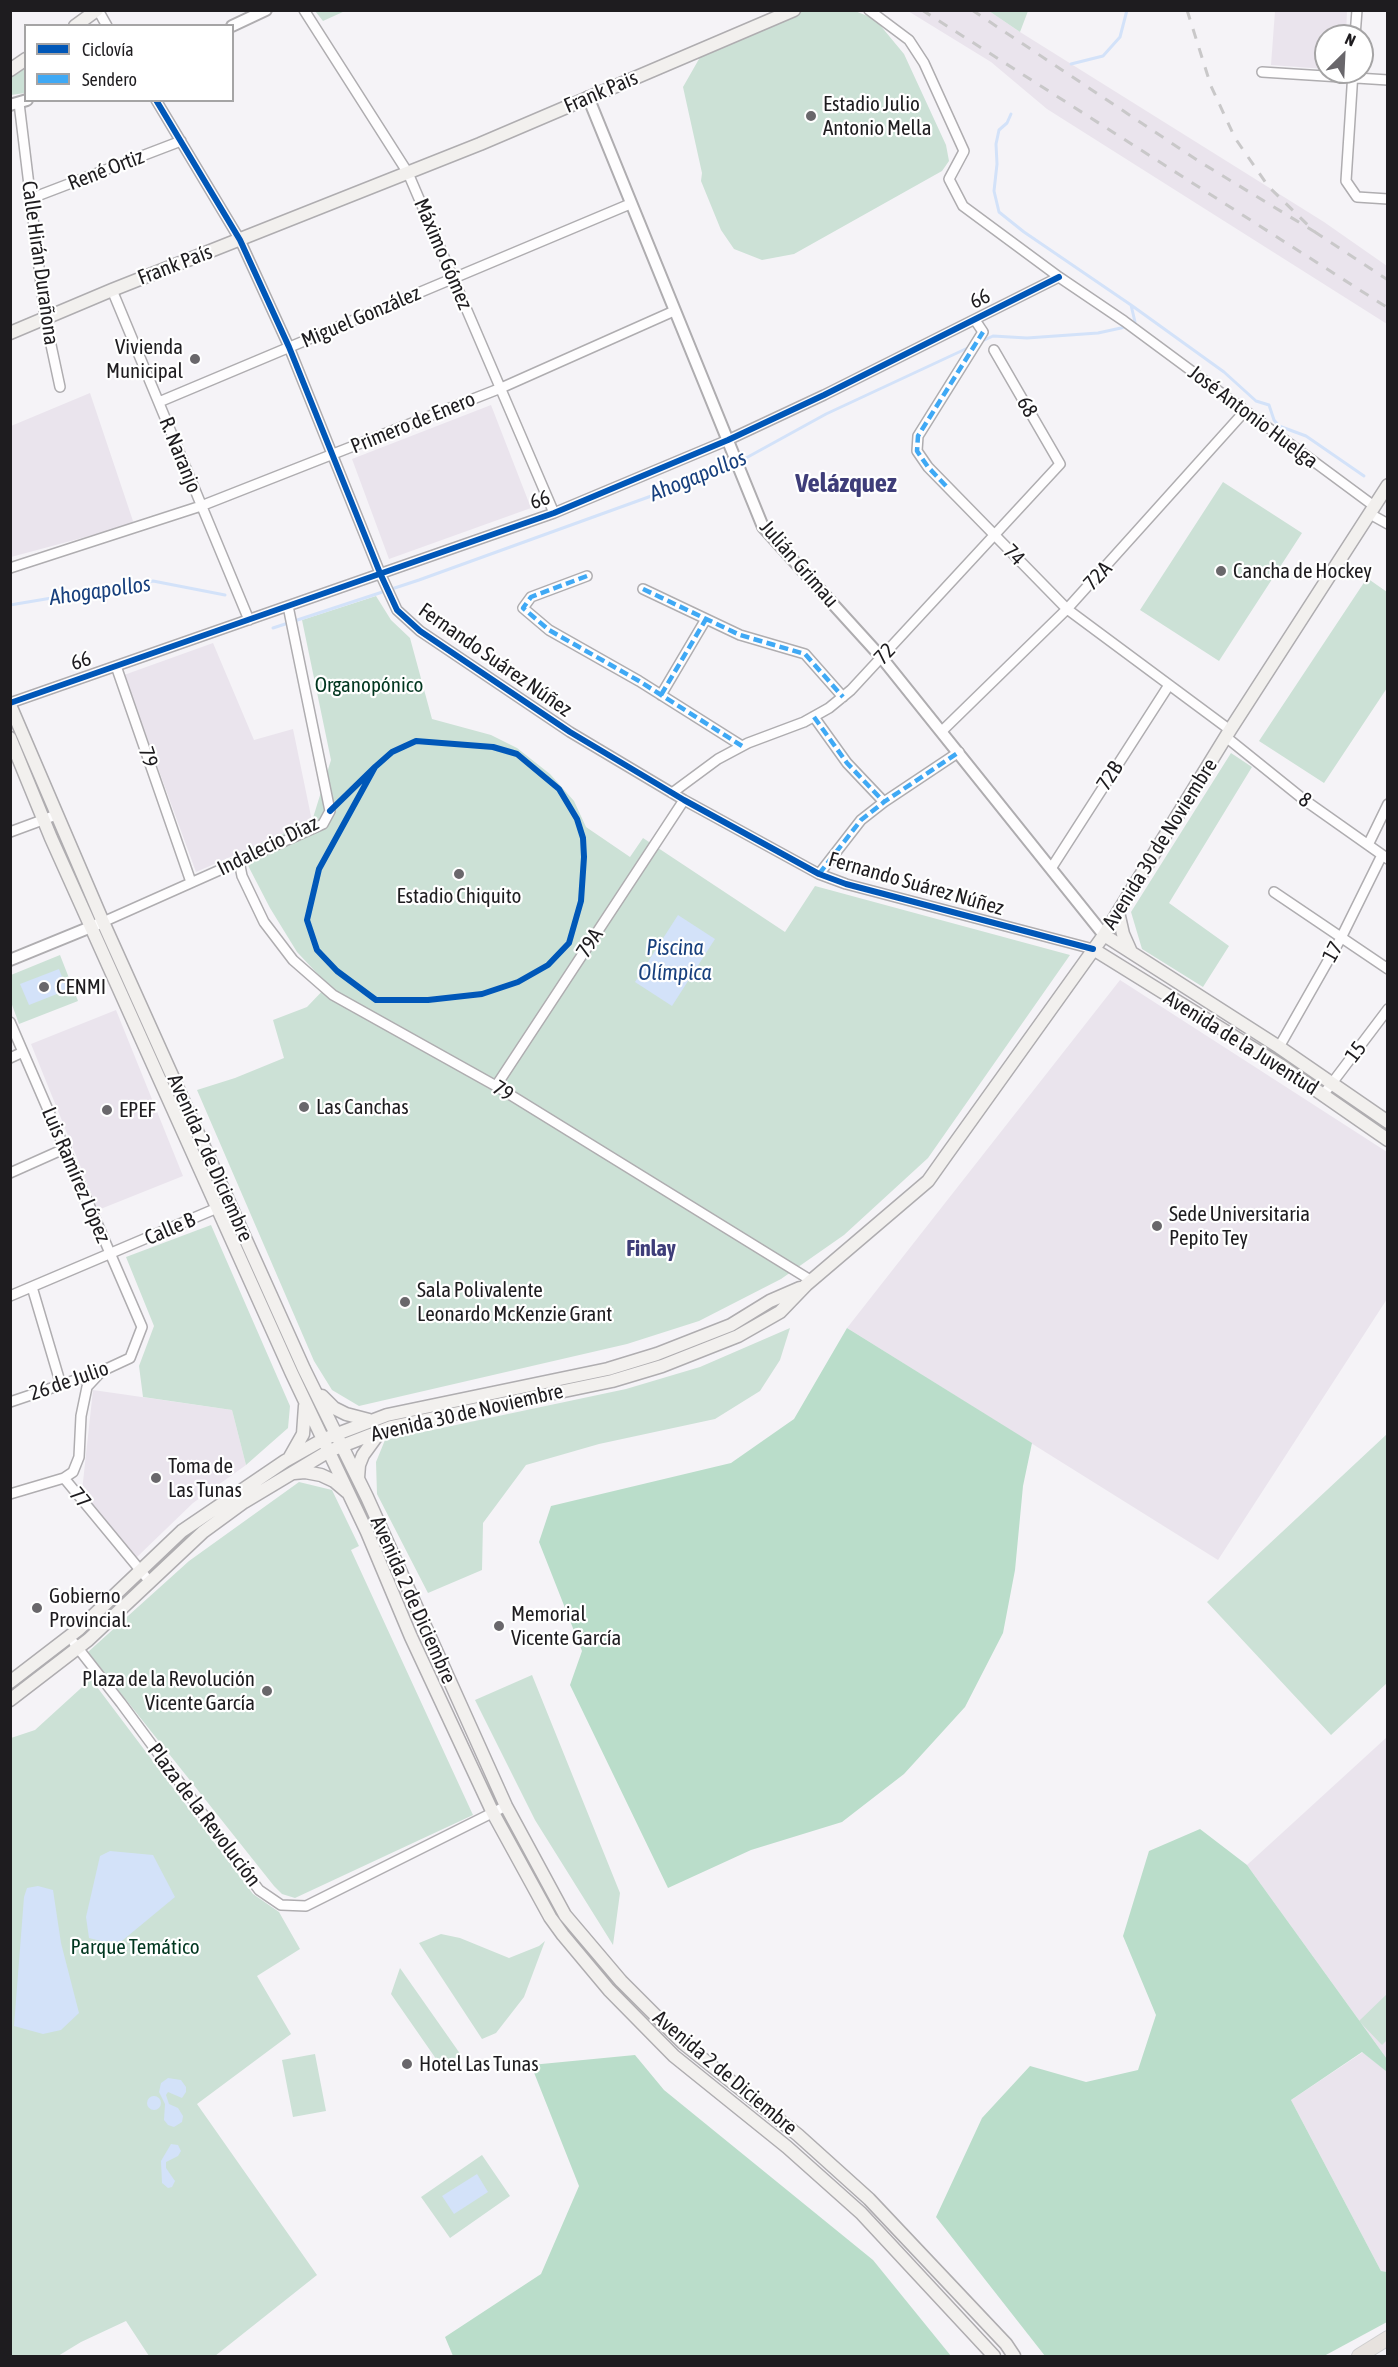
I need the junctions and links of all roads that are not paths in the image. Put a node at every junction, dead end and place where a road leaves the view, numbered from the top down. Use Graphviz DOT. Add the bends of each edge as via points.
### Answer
graph roads {
  1 [pos="97,10"];
  2 [pos="266,10"];
  3 [pos="304,10"];
  4 [pos="794,10"];
  5 [pos="869,10"];
  6 [pos="783,14"];
  7 [pos="78,24"];
  8 [pos="106,24"];
  9 [pos="234,25"];
  10 [pos="24,60"];
  11 [pos="10,70"];
  12 [pos="1262,72"];
  13 [pos="1314,74"];
  14 [pos="1352,84"];
  15 [pos="588,97"];
  16 [pos="157,102"];
  17 [pos="19,103"];
  18 [pos="181,141"];
  19 [pos="408,173"];
  20 [pos="32,198"];
  21 [pos="1388,199"];
  22 [pos="630,204"];
  23 [pos="240,240"];
  24 [pos="1059,277"];
  25 [pos="453,278"];
  26 [pos="112,290"];
  27 [pos="674,311"];
  28 [pos="45,317"];
  29 [pos="975,320"];
  30 [pos="10,333"];
  31 [pos="289,347"];
  32 [pos="994,350"];
  33 [pos="60,387"];
  34 [pos="501,388"];
  35 [pos="159,402"];
  36 [pos="1245,411"];
  37 [pos="728,440"];
  38 [pos="332,456"];
  39 [pos="1060,464"];
  40 [pos="1388,485"];
  41 [pos="201,506"];
  42 [pos="1372,510"];
  43 [pos="554,513"];
  44 [pos="1388,524"];
  45 [pos="994,535"];
  46 [pos="10,568"];
  47 [pos="380,573"];
  48 [pos="587,576"];
  49 [pos="643,589"];
  50 [pos="288,606"];
  51 [pos="1067,609"];
  52 [pos="706,619"];
  53 [pos="249,620"];
  54 [pos="882,658"];
  55 [pos="116,666"];
  56 [pos="1169,685"];
  57 [pos="661,695"];
  58 [pos="843,696"];
  59 [pos="10,704"];
  60 [pos="814,717"];
  61 [pos="942,731"];
  62 [pos="1228,734"];
  63 [pos="10,738"];
  64 [pos="742,746"];
  65 [pos="958,752"];
  66 [pos="672,793"];
  67 [pos="684,800"];
  68 [pos="884,802"];
  69 [pos="1388,804"];
  70 [pos="50,817"];
  71 [pos="10,832"];
  72 [pos="1368,845"];
  73 [pos="1385,857"];
  74 [pos="239,861"];
  75 [pos="1052,867"];
  76 [pos="819,874"];
  77 [pos="191,882"];
  78 [pos="1274,892"];
  79 [pos="1118,912"];
  80 [pos="97,924"];
  81 [pos="1104,935"];
  82 [pos="1341,938"];
  83 [pos="1093,949"];
  84 [pos="1132,953"];
  85 [pos="10,960"];
  86 [pos="1111,961"];
  87 [pos="1079,969"];
  88 [pos="1388,969"];
  89 [pos="1388,1009"];
  90 [pos="10,1022"];
  91 [pos="1279,1047"];
  92 [pos="23,1052"];
  93 [pos="10,1058"];
  94 [pos="1332,1083"];
  95 [pos="496,1086"];
  96 [pos="1323,1095"];
  97 [pos="1388,1122"];
  98 [pos="1388,1140"];
  99 [pos="66,1148"];
  100 [pos="10,1173"];
  101 [pos="229,1203"];
  102 [pos="217,1209"];
  103 [pos="110,1254"];
  104 [pos="809,1283"];
  105 [pos="32,1287"];
  106 [pos="10,1296"];
  107 [pos="142,1328"];
  108 [pos="102,1371"];
  109 [pos="61,1384"];
  110 [pos="314,1389"];
  111 [pos="304,1399"];
  112 [pos="10,1401"];
  113 [pos="371,1420"];
  114 [pos="382,1430"];
  115 [pos="339,1439"];
  116 [pos="327,1445"];
  117 [pos="290,1458"];
  118 [pos="293,1473"];
  119 [pos="64,1478"];
  120 [pos="358,1479"];
  121 [pos="10,1494"];
  122 [pos="350,1494"];
  123 [pos="141,1571"];
  124 [pos="150,1582"];
  125 [pos="69,1637"];
  126 [pos="77,1648"];
  127 [pos="10,1682"];
  128 [pos="10,1700"];
  129 [pos="506,1806"];
  130 [pos="493,1813"];
  131 [pos="1388,2338"];
  132 [pos="994,2356"];
  133 [pos="1014,2356"];
  134 [pos="1359,2356"];
  1 -- 7 [label="main road"];
  1 -- 8 [label="street"];
  2 -- 9 [label="street"];
  3 -- 19 [label="street, Máximo Gómez"];
  4 -- 6 [label="main road, Frank Pais"];
  5 -- 24 [label="street, José Antonio Huelga" via="909,40 924,63 964,151 950,179 963,206"];
  6 -- 15 [label="main road, Frank Pais"];
  10 -- 11 [label="main road"];
  12 -- 13 [label="street"];
  14 -- 21 [label="street" via="1346,181 1357,197"];
  15 -- 19 [label="main road, Frank Pais"];
  15 -- 22 [label="street, Julián Grimau"];
  16 -- 18 [label="street, Fernando Suárez Núñez"];
  17 -- 20 [label="street, Calle Hirán Durañona"];
  18 -- 20 [label="street, René Ortiz"];
  18 -- 23 [label="street, Fernando Suárez Núñez"];
  19 -- 23 [label="main road, Frank País"];
  19 -- 25 [label="street, Máximo Gómez"];
  20 -- 28 [label="street, Calle Hirán Durañona"];
  22 -- 25 [label="street, Miguel González"];
  22 -- 27 [label="street, Julián Grimau"];
  23 -- 26 [label="main road, Frank País"];
  23 -- 31 [label="street, Fernando Suárez Núñez"];
  24 -- 29 [label="street, 66"];
  24 -- 36 [label="street, José Antonio Huelga"];
  25 -- 31 [label="street, Miguel González"];
  25 -- 34 [label="street, Máximo Gómez"];
  26 -- 28 [label="main road, Frank País"];
  26 -- 35 [label="street, R. Naranjo"];
  27 -- 34 [label="street, Primero de Enero"];
  27 -- 37 [label="street, Julián Grimau"];
  28 -- 30 [label="main road, Frank País"];
  28 -- 33 [label="street, Calle Hirán Durañona"];
  29 -- 37 [label="street, 66"];
  29 -- 45 [label="street, 74" via="983,332 918,436 918,451 928,467"];
  31 -- 35 [label="street, Miguel González"];
  31 -- 38 [label="street, Fernando Suárez Núñez"];
  32 -- 39 [label="street, 68"];
  34 -- 38 [label="street, Primero de Enero"];
  34 -- 43 [label="street, Máximo Gómez"];
  35 -- 41 [label="street, R. Naranjo"];
  36 -- 42 [label="street, José Antonio Huelga"];
  36 -- 51 [label="street, 72A"];
  37 -- 43 [label="street, 66"];
  37 -- 54 [label="street, Julián Grimau" via="763,527"];
  38 -- 41 [label="street, Primero de Enero"];
  38 -- 47 [label="street, Fernando Suárez Núñez"];
  39 -- 45 [label="street, 72"];
  40 -- 42 [label="main road, Avenida 30 de Noviembre"];
  41 -- 46 [label="street, Primero de Enero"];
  41 -- 53 [label="street, R. Naranjo"];
  42 -- 44 [label="street, José Antonio Huelga"];
  42 -- 62 [label="main road, Avenida 30 de Noviembre"];
  43 -- 47 [label="street, 66"];
  45 -- 51 [label="street, 74"];
  45 -- 54 [label="street, 72"];
  47 -- 50 [label="street, 66"];
  47 -- 66 [label="street, Fernando Suárez Núñez" via="398,610 420,631 570,732"];
  48 -- 57 [label="street" via="531,597 523,608 549,630"];
  49 -- 52 [label="street"];
  50 -- 53 [label="street, 66"];
  50 -- 74 [label="street, Indalecio Díaz" via="330,811 323,824"];
  51 -- 56 [label="street, 74"];
  51 -- 61 [label="street, 72A"];
  52 -- 57 [label="street"];
  52 -- 58 [label="street" via="740,635 805,654"];
  53 -- 55 [label="street, 66"];
  54 -- 58 [label="street, 72"];
  54 -- 61 [label="street, Julián Grimau"];
  55 -- 59 [label="street, 66"];
  55 -- 77 [label="street, 79"];
  56 -- 62 [label="street, 74"];
  56 -- 75 [label="street, 72B"];
  57 -- 64 [label="street"];
  58 -- 60 [label="street, 72"];
  59 -- 70 [label="main road, Avenida 2 de Diciembre"];
  60 -- 64 [label="street, 72"];
  60 -- 68 [label="street" via="847,763"];
  61 -- 65 [label="street, Julián Grimau"];
  62 -- 72 [label="street, 8" via="1303,800"];
  62 -- 79 [label="main road, Avenida 30 de Noviembre"];
  63 -- 70 [label="main road, Avenida 2 de Diciembre"];
  64 -- 66 [label="street, 72"];
  65 -- 68 [label="street"];
  65 -- 75 [label="street, Julián Grimau"];
  66 -- 67 [label="street, Fernando Suárez Núñez"];
  67 -- 76 [label="street, Fernando Suárez Núñez"];
  67 -- 95 [label="street, 79A"];
  68 -- 76 [label="street" via="861,820"];
  69 -- 72 [label="street"];
  70 -- 71 [label="street"];
  70 -- 80 [label="main road, Avenida 2 de Diciembre"];
  72 -- 73 [label="street, 8"];
  73 -- 82 [label="street, 17"];
  74 -- 77 [label="street, Indalecio Díaz"];
  74 -- 95 [label="street, 79" via="264,922 293,960 333,995"];
  75 -- 81 [label="street, Julián Grimau"];
  76 -- 83 [label="street, Fernando Suárez Núñez"];
  77 -- 80 [label="street, Indalecio Díaz"];
  78 -- 82 [label="street"];
  79 -- 81 [label="main road, Avenida 30 de Noviembre"];
  79 -- 84 [label="main road"];
  80 -- 85 [label="street, Indalecio Díaz"];
  80 -- 101 [label="main road, Avenida 2 de Diciembre"];
  80 -- 102 [label="main road, Avenida 2 de Diciembre"];
  81 -- 83 [label="main road, Avenida 30 de Noviembre"];
  81 -- 84 [label="main road, Avenida de la Juventud"];
  82 -- 88 [label="street"];
  82 -- 91 [label="street, 17"];
  83 -- 86 [label="main road, Avenida de la Juventud"];
  83 -- 87 [label="main road, Avenida 30 de Noviembre"];
  84 -- 91 [label="main road, Avenida de la Juventud"];
  86 -- 87 [label="main road"];
  86 -- 96 [label="main road, Avenida de la Juventud"];
  87 -- 104 [label="main road, Avenida 30 de Noviembre" via="927,1181"];
  89 -- 94 [label="street, 15"];
  90 -- 92 [label="street, Luis Ramírez López"];
  91 -- 94 [label="main road, Avenida de la Juventud"];
  92 -- 93 [label="street"];
  92 -- 99 [label="street, Luis Ramírez López"];
  94 -- 96 [label="street, 15"];
  94 -- 97 [label="main road, Avenida de la Juventud"];
  95 -- 104 [label="street, 79"];
  96 -- 98 [label="main road, Avenida de la Juventud"];
  99 -- 100 [label="street"];
  99 -- 103 [label="street, Luis Ramírez López"];
  101 -- 102 [label="street, Calle B"];
  101 -- 110 [label="main road, Avenida 2 de Diciembre"];
  102 -- 103 [label="street, Calle B"];
  102 -- 111 [label="main road, Avenida 2 de Diciembre"];
  103 -- 105 [label="street, Calle B"];
  103 -- 107 [label="street, Luis Ramírez López"];
  104 -- 113 [label="main road, Avenida 30 de Noviembre" via="731,1325 657,1354 608,1369"];
  104 -- 114 [label="main road, Avenida 30 de Noviembre" via="780,1312 738,1336 662,1366 612,1381"];
  105 -- 106 [label="street, Calle B"];
  105 -- 109 [label="street"];
  107 -- 108 [label="street, 26 de Julio" via="130,1358"];
  108 -- 109 [label="street, 26 de Julio"];
  108 -- 119 [label="street, 77" via="87,1387 77,1466"];
  109 -- 112 [label="street, 26 de Julio"];
  110 -- 113 [label="main road" via="334,1408"];
  110 -- 115 [label="main road, Avenida 2 de Diciembre"];
  111 -- 116 [label="main road, Avenida 2 de Diciembre"];
  111 -- 117 [label="main road" via="303,1434"];
  113 -- 115 [label="main road, Avenida 30 de Noviembre"];
  114 -- 115 [label="main road, Avenida 30 de Noviembre"];
  114 -- 120 [label="main road" via="363,1455"];
  115 -- 116 [label="main road, Avenida 30 de Noviembre"];
  115 -- 120 [label="main road, Avenida 2 de Diciembre"];
  116 -- 117 [label="main road, Avenida 30 de Noviembre"];
  116 -- 118 [label="main road, Avenida 30 de Noviembre"];
  116 -- 122 [label="main road, Avenida 2 de Diciembre"];
  117 -- 123 [label="main road, Avenida 30 de Noviembre" via="182,1531"];
  118 -- 122 [label="main road" via="321,1475"];
  118 -- 124 [label="main road, Avenida 30 de Noviembre" via="203,1532"];
  119 -- 121 [label="street"];
  119 -- 123 [label="street, 77"];
  120 -- 129 [label="main road, Avenida 2 de Diciembre"];
  122 -- 130 [label="main road, Avenida 2 de Diciembre"];
  123 -- 124 [label="street, 77"];
  123 -- 125 [label="main road, Avenida 30 de Noviembre"];
  124 -- 126 [label="main road, Avenida 30 de Noviembre"];
  125 -- 126 [label="street, Plaza de la Revolución"];
  125 -- 127 [label="main road, Avenida 30 de Noviembre"];
  126 -- 128 [label="main road, Avenida 30 de Noviembre"];
  126 -- 130 [label="street, Plaza de la Revolución" via="259,1890 281,1905 306,1906"];
  129 -- 130 [label="street, Plaza de la Revolución"];
  129 -- 133 [label="main road, Avenida 2 de Diciembre" via="565,1915 621,1981 683,2043 798,2135 869,2199"];
  130 -- 132 [label="main road, Avenida 2 de Diciembre" via="555,1925 609,1990 674,2056 787,2146 861,2213"];
  131 -- 134 [label="main road"];
}
